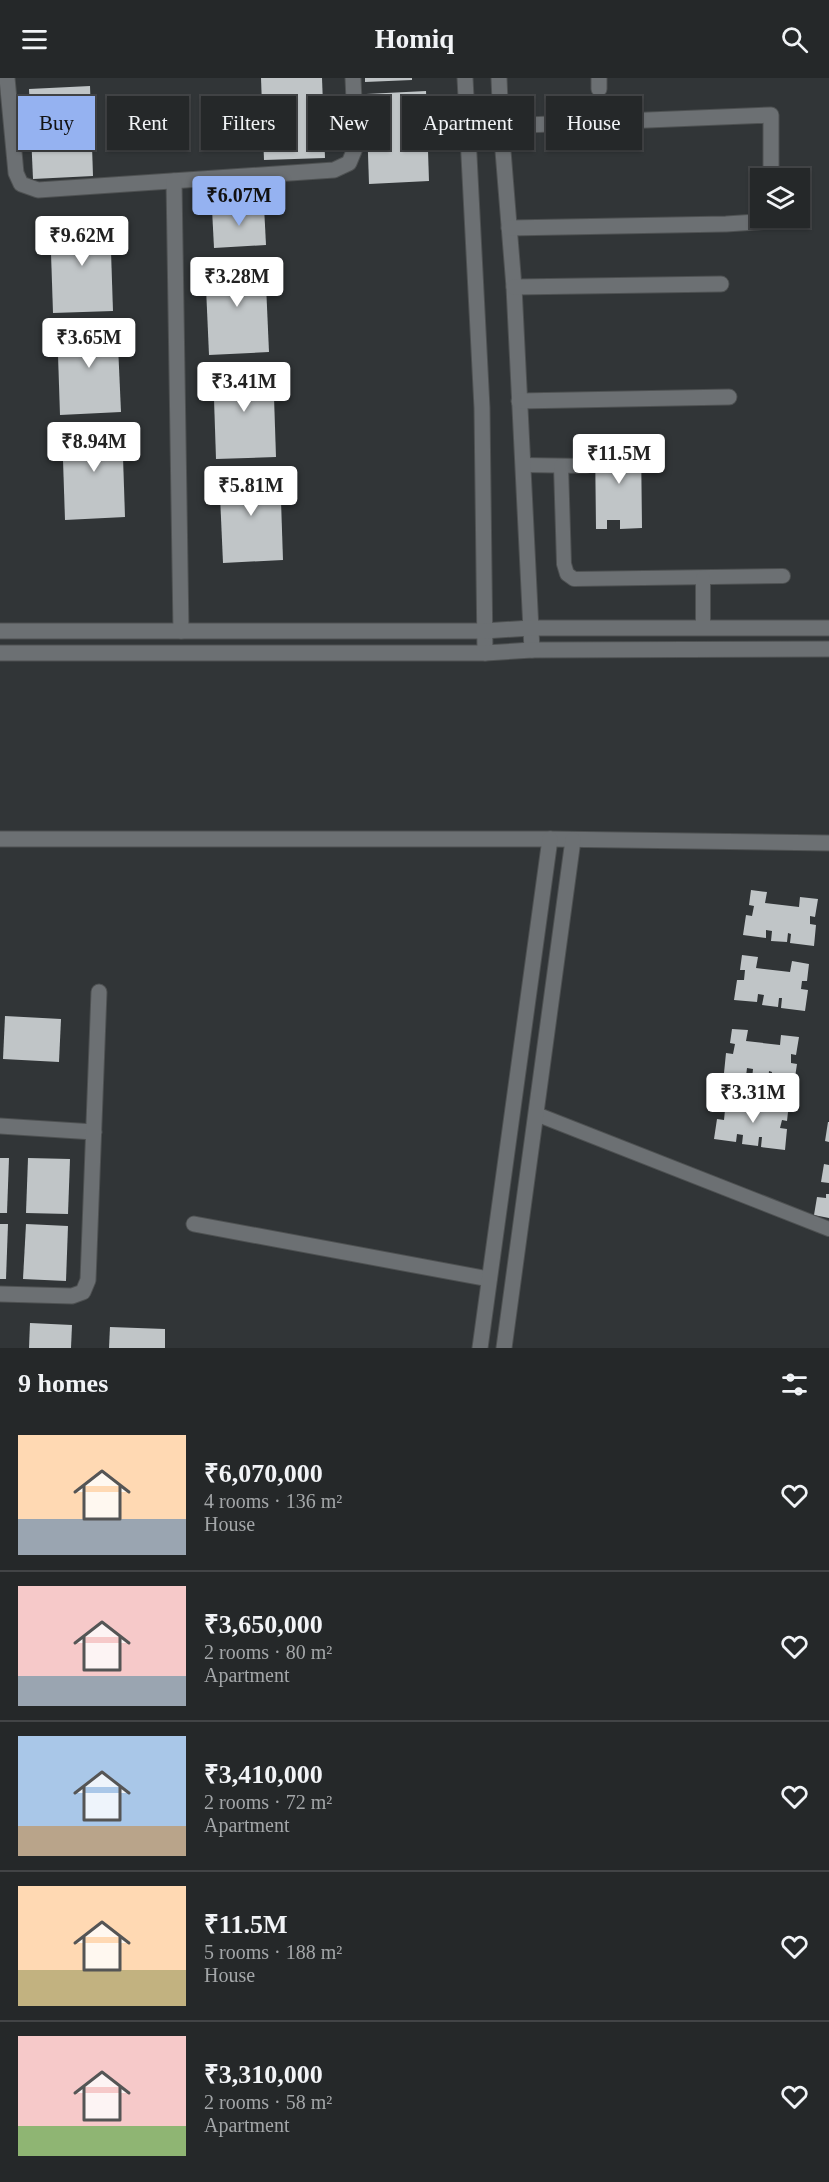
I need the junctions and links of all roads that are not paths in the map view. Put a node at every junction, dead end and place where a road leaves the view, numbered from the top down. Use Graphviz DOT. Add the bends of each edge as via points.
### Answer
graph roads {
  1 [pos="7,78"];
  2 [pos="352,78"];
  3 [pos="465,78"];
  4 [pos="499,78"];
  5 [pos="500,96"];
  6 [pos="534,125"];
  7 [pos="503,150"];
  8 [pos="771,168"];
  9 [pos="174,181"];
  10 [pos="750,222"];
  11 [pos="509,228"];
  12 [pos="721,284"];
  13 [pos="514,287"];
  14 [pos="729,397"];
  15 [pos="519,401"];
  16 [pos="523,465"];
  17 [pos="561,466"];
  18 [pos="586,466"];
  19 [pos="783,576"];
  20 [pos="703,578"];
  21 [pos="531,628"];
  22 [pos="703,628"];
  23 [pos="829,628"];
  24 [pos="0,631"];
  25 [pos="181,631"];
  26 [pos="484,631"];
  27 [pos="829,649"];
  28 [pos="532,650"];
  29 [pos="0,653"];
  30 [pos="485,653"];
  31 [pos="0,839"];
  32 [pos="549,840"];
  33 [pos="573,840"];
  34 [pos="829,843"];
  35 [pos="99,992"];
  36 [pos="536,1114"];
  37 [pos="0,1126"];
  38 [pos="94,1132"];
  39 [pos="194,1224"];
  40 [pos="829,1229"];
  41 [pos="489,1279"];
  42 [pos="0,1294"];
  43 [pos="480,1348"];
  44 [pos="504,1348"];
  1 -- 9 [label="street" via="16,172 21,184 38,190"];
  2 -- 9 [label="street" via="356,146 349,163 334,170"];
  3 -- 26 [label="street" via="482,408"];
  4 -- 5 [label="street"];
  6 -- 8 [label="street" via="771,115"];
  7 -- 11 [label="street"];
  9 -- 25 [label="street"];
  10 -- 11 [label="street"];
  11 -- 13 [label="street"];
  12 -- 13 [label="street"];
  13 -- 15 [label="street"];
  14 -- 15 [label="street"];
  15 -- 16 [label="street"];
  16 -- 17 [label="lane"];
  16 -- 21 [label="street"];
  17 -- 18 [label="lane"];
  17 -- 20 [label="lane" via="567,574 574,579"];
  19 -- 20 [label="lane"];
  20 -- 22 [label="lane"];
  21 -- 22 [label="street"];
  21 -- 26 [label="street"];
  21 -- 28 [label="street"];
  22 -- 23 [label="street"];
  24 -- 25 [label="street"];
  25 -- 26 [label="street"];
  26 -- 30 [label="street"];
  27 -- 28 [label="street"];
  28 -- 30 [label="street"];
  29 -- 30 [label="street"];
  31 -- 32 [label="street"];
  32 -- 33 [label="street"];
  32 -- 41 [label="street"];
  33 -- 34 [label="street"];
  33 -- 36 [label="street"];
  35 -- 38 [label="street"];
  36 -- 40 [label="lane"];
  36 -- 44 [label="street"];
  37 -- 38 [label="street"];
  38 -- 42 [label="street" via="88,1280 83,1292 72,1296"];
  39 -- 41 [label="street"];
  41 -- 43 [label="street"];
}
